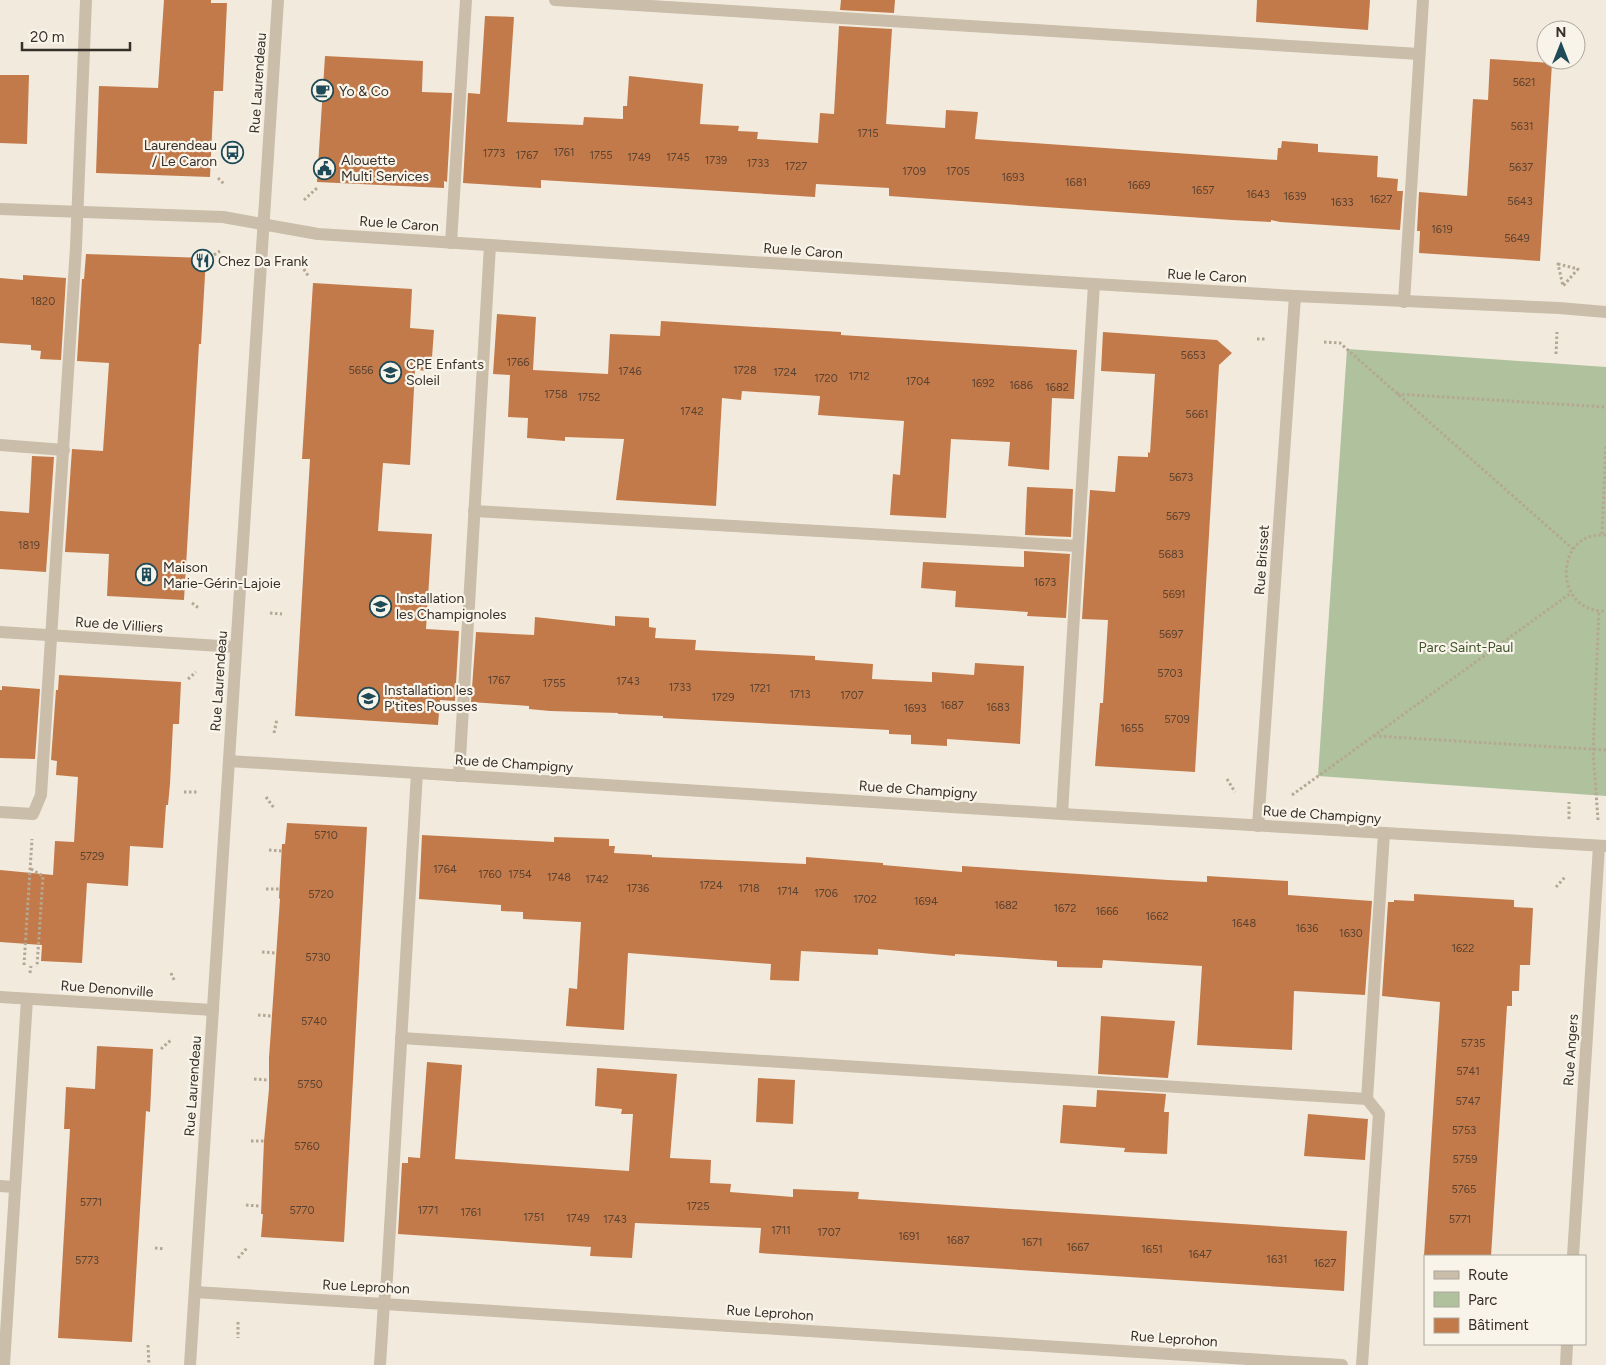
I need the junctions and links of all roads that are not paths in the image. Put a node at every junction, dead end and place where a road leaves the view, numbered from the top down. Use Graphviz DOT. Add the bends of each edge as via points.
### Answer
graph roads {
  1 [pos="86,0"];
  2 [pos="278,0"];
  3 [pos="466,0"];
  4 [pos="555,0"];
  5 [pos="1423,0"];
  6 [pos="1420,54"];
  7 [pos="0,209"];
  8 [pos="77,212"];
  9 [pos="263,224"];
  10 [pos="451,243"];
  11 [pos="490,245"];
  12 [pos="1094,284"];
  13 [pos="1295,296"];
  14 [pos="1404,302"];
  15 [pos="1606,312"];
  16 [pos="0,446"];
  17 [pos="64,450"];
  18 [pos="474,511"];
  19 [pos="1078,546"];
  20 [pos="0,632"];
  21 [pos="52,635"];
  22 [pos="236,647"];
  23 [pos="229,761"];
  24 [pos="417,773"];
  25 [pos="458,776"];
  26 [pos="0,812"];
  27 [pos="1062,814"];
  28 [pos="1258,826"];
  29 [pos="1384,833"];
  30 [pos="1603,846"];
  31 [pos="0,997"];
  32 [pos="28,999"];
  33 [pos="213,1010"];
  34 [pos="401,1038"];
  35 [pos="1367,1099"];
  36 [pos="0,1186"];
  37 [pos="14,1187"];
  38 [pos="1573,1255"];
  39 [pos="195,1292"];
  40 [pos="384,1303"];
  41 [pos="1567,1345"];
  42 [pos="4,1365"];
  43 [pos="190,1365"];
  44 [pos="380,1365"];
  45 [pos="1342,1365"];
  46 [pos="1362,1365"];
  47 [pos="1566,1365"];
  1 -- 8 [label="street"];
  2 -- 9 [label="street, Rue Laurendeau"];
  3 -- 10 [label="street"];
  4 -- 6 [label="street"];
  5 -- 6 [label="street"];
  6 -- 14 [label="street"];
  7 -- 8 [label="street, Rue le Caron"];
  8 -- 9 [label="street, Rue le Caron" via="223,217"];
  8 -- 17 [label="street"];
  9 -- 10 [label="street, Rue le Caron" via="318,234"];
  9 -- 22 [label="street, Rue Laurendeau"];
  10 -- 11 [label="street, Rue le Caron"];
  11 -- 12 [label="street, Rue le Caron"];
  11 -- 18 [label="street"];
  12 -- 13 [label="street, Rue le Caron"];
  12 -- 19 [label="street"];
  13 -- 14 [label="street, Rue le Caron"];
  13 -- 28 [label="street, Rue Brisset"];
  14 -- 15 [label="street, Rue le Caron"];
  16 -- 17 [label="street"];
  17 -- 21 [label="street"];
  18 -- 19 [label="street"];
  18 -- 25 [label="street"];
  19 -- 27 [label="street"];
  20 -- 21 [label="street, Rue de Villiers"];
  21 -- 22 [label="street, Rue de Villiers"];
  21 -- 26 [label="street" via="41,795 33,814"];
  22 -- 23 [label="street, Rue Laurendeau"];
  23 -- 24 [label="street, Rue de Champigny"];
  23 -- 33 [label="street, Rue Laurendeau"];
  24 -- 25 [label="street, Rue de Champigny"];
  24 -- 34 [label="street"];
  25 -- 27 [label="street, Rue de Champigny"];
  27 -- 28 [label="street, Rue de Champigny"];
  28 -- 29 [label="street, Rue de Champigny"];
  29 -- 30 [label="street, Rue de Champigny"];
  29 -- 35 [label="street"];
  30 -- 38 [label="street, Rue Angers"];
  31 -- 32 [label="street, Rue Denonville"];
  32 -- 33 [label="street, Rue Denonville"];
  32 -- 37 [label="street"];
  33 -- 39 [label="street, Rue Laurendeau"];
  34 -- 35 [label="street"];
  34 -- 40 [label="street"];
  35 -- 46 [label="street" via="1379,1114"];
  36 -- 37 [label="street"];
  37 -- 42 [label="street"];
  39 -- 40 [label="street, Rue Leprohon"];
  39 -- 43 [label="street, Rue Laurendeau"];
  40 -- 44 [label="street"];
  40 -- 45 [label="street, Rue Leprohon"];
  41 -- 47 [label="street"];
}
